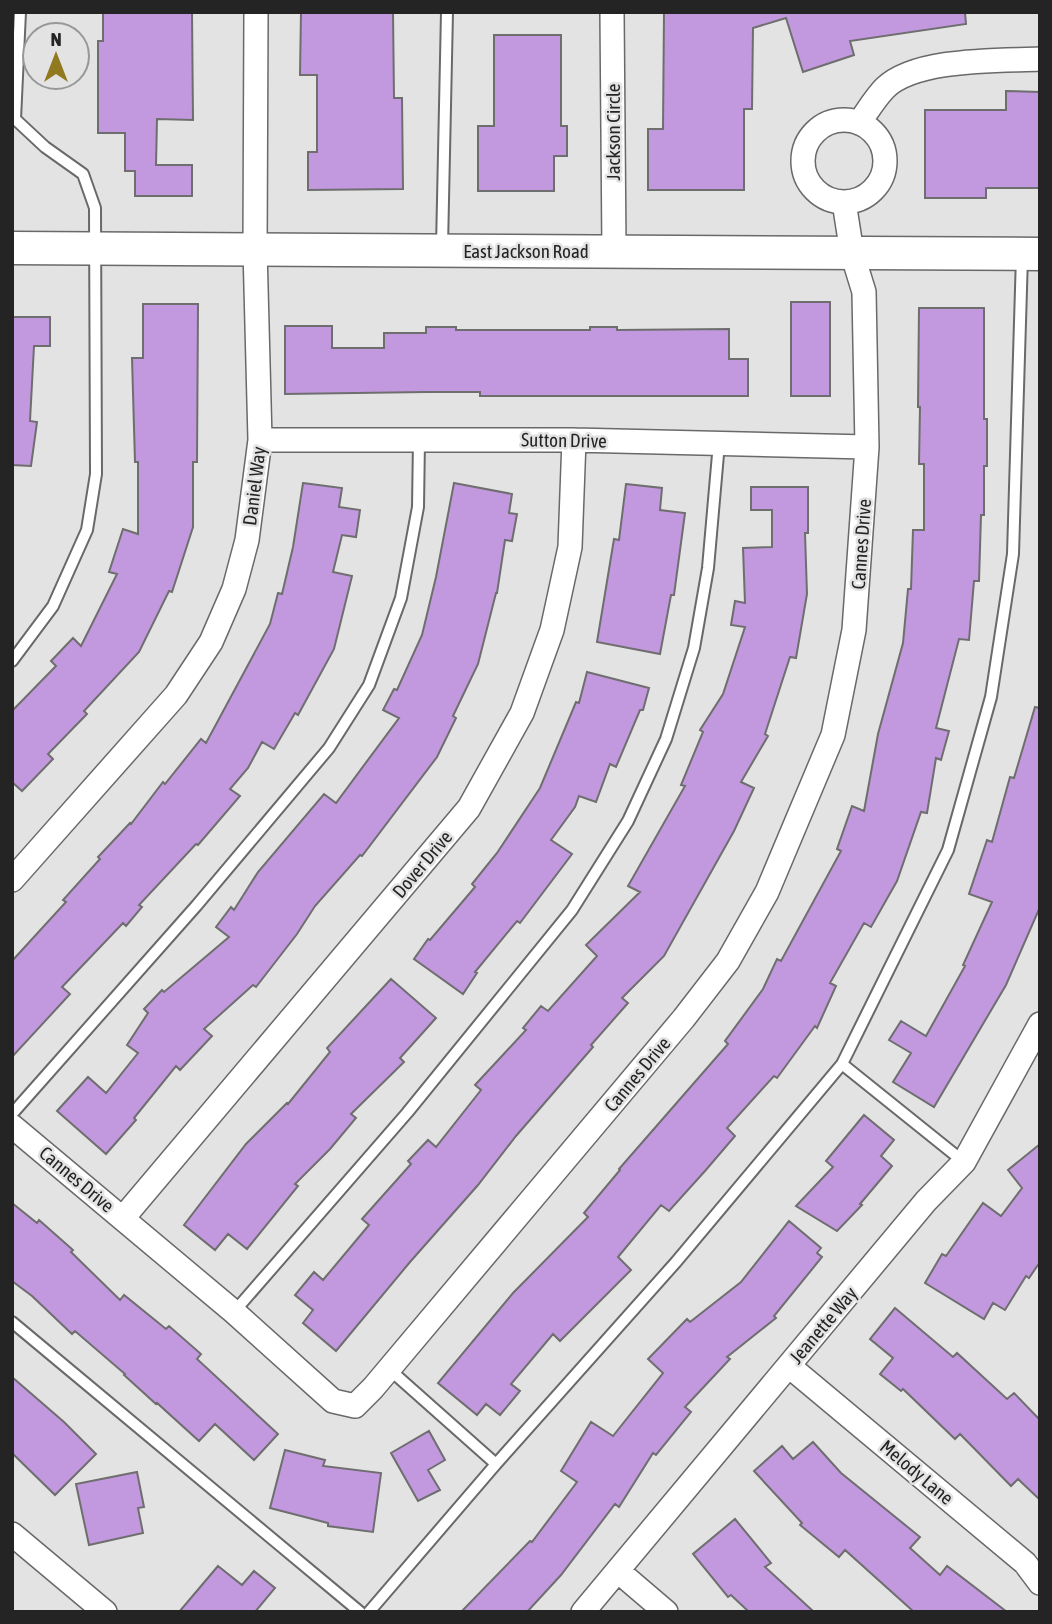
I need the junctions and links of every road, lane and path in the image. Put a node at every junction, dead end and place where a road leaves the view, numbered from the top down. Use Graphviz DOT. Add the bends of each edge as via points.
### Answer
graph roads {
  1 [pos="20,12"];
  2 [pos="256,12"];
  3 [pos="447,12"];
  4 [pos="612,12"];
  5 [pos="1040,59"];
  6 [pos="859,123"];
  7 [pos="844,202"];
  8 [pos="12,248"];
  9 [pos="96,248"];
  10 [pos="255,249"];
  11 [pos="442,250"];
  12 [pos="614,251"];
  13 [pos="852,253"];
  14 [pos="1031,254"];
  15 [pos="260,440"];
  16 [pos="419,440"];
  17 [pos="574,440"];
  18 [pos="719,443"];
  19 [pos="867,447"];
  20 [pos="12,661"];
  21 [pos="12,880"];
  22 [pos="1040,1024"];
  23 [pos="842,1064"];
  24 [pos="12,1114"];
  25 [pos="12,1126"];
  26 [pos="964,1162"];
  27 [pos="123,1218"];
  28 [pos="233,1312"];
  29 [pos="12,1322"];
  30 [pos="789,1366"];
  31 [pos="389,1369"];
  32 [pos="496,1464"];
  33 [pos="14,1539"];
  34 [pos="618,1571"];
  35 [pos="1040,1583"];
  36 [pos="105,1612"];
  37 [pos="360,1612"];
  38 [pos="369,1612"];
  39 [pos="583,1612"];
  40 [pos="666,1612"];
  1 -- 9 [label="lane" via="15,119 83,174 95,208"];
  2 -- 10 [label="street, Daniel Way"];
  3 -- 11 [label="lane"];
  4 -- 12 [label="street, Jackson Circle"];
  5 -- 6 [label="street" via="969,62 916,71 886,87"];
  6 -- 7 [label="street" via="880,142 884,169 870,193"];
  6 -- 7 [label="street" via="833,122 821,127 812,136 803,160 810,185 819,194"];
  7 -- 13 [label="street, Cannes Drive"];
  8 -- 9 [label="street, East Jackson Road"];
  9 -- 10 [label="street, East Jackson Road"];
  9 -- 20 [label="lane" via="96,474 87,530 53,606"];
  10 -- 11 [label="street, East Jackson Road"];
  10 -- 15 [label="street, Daniel Way"];
  11 -- 12 [label="street, East Jackson Road"];
  12 -- 13 [label="street, East Jackson Road"];
  13 -- 14 [label="street, East Jackson Road"];
  13 -- 19 [label="street, Cannes Drive" via="864,292"];
  14 -- 23 [label="lane" via="1013,554 991,697 948,850"];
  15 -- 16 [label="street, Sutton Drive"];
  15 -- 21 [label="street, Daniel Way" via="247,540 234,589 211,642 176,695"];
  16 -- 17 [label="street, Sutton Drive"];
  16 -- 24 [label="lane" via="418,507 401,598 369,685 329,748"];
  17 -- 18 [label="street, Sutton Drive"];
  17 -- 27 [label="street, Dover Drive" via="570,547 552,630 522,713 469,808"];
  18 -- 19 [label="street, Sutton Drive"];
  18 -- 28 [label="lane" via="708,568 694,648 666,739 628,821 572,910 407,1113"];
  19 -- 31 [label="street, Cannes Drive" via="855,630 833,735 767,892 728,961 684,1018"];
  22 -- 26 [label="street, Jeanette Way"];
  23 -- 26 [label="lane"];
  23 -- 32 [label="lane" via="676,1262"];
  25 -- 27 [label="street, Cannes Drive"];
  26 -- 30 [label="street, Jeanette Way"];
  27 -- 28 [label="street, Cannes Drive"];
  28 -- 31 [label="street, Cannes Drive" via="334,1401 355,1406"];
  29 -- 37 [label="lane"];
  30 -- 34 [label="street, Jeanette Way"];
  30 -- 35 [label="street, Melody Lane" via="1025,1563"];
  31 -- 32 [label="lane"];
  32 -- 38 [label="lane"];
  33 -- 36 [label="street"];
  34 -- 39 [label="street, Jeanette Way"];
  34 -- 40 [label="street"];
}
